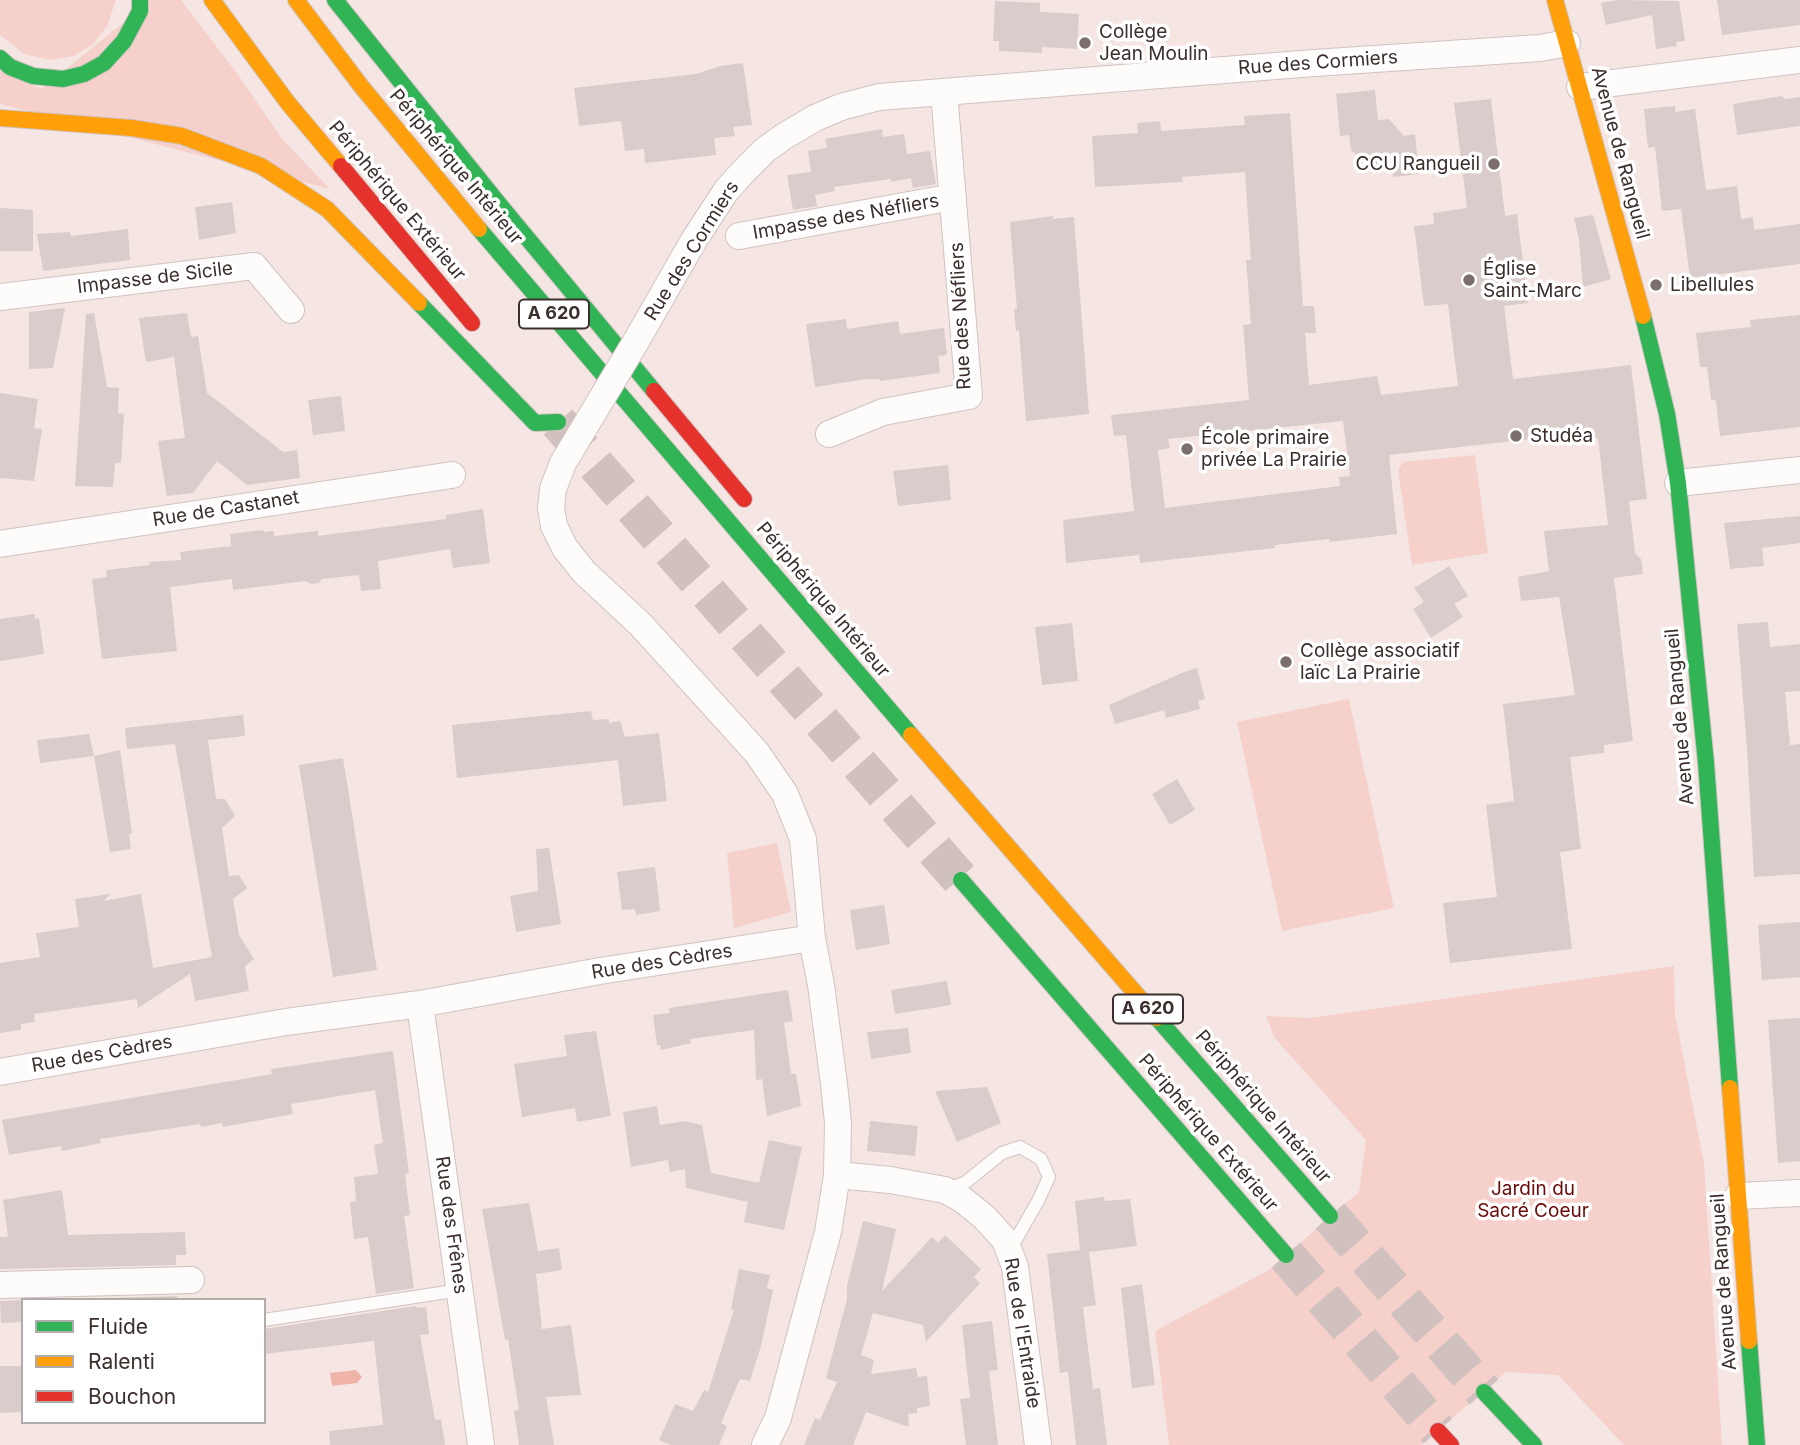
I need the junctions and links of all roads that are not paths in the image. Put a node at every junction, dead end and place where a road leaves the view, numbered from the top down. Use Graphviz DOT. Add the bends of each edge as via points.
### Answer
graph roads {
  1 [pos="139,0"];
  2 [pos="212,0"];
  3 [pos="296,0"];
  4 [pos="335,0"];
  5 [pos="352,0"];
  6 [pos="1555,0"];
  7 [pos="357,29"];
  8 [pos="1567,43"];
  9 [pos="0,58"];
  10 [pos="1800,60"];
  11 [pos="1580,87"];
  12 [pos="944,92"];
  13 [pos="0,118"];
  14 [pos="23,120"];
  15 [pos="0,125"];
  16 [pos="953,197"];
  17 [pos="739,236"];
  18 [pos="0,297"];
  19 [pos="290,310"];
  20 [pos="480,332"];
  21 [pos="540,402"];
  22 [pos="829,434"];
  23 [pos="1800,470"];
  24 [pos="452,475"];
  25 [pos="1678,483"];
  26 [pos="755,513"];
  27 [pos="0,544"];
  28 [pos="816,598"];
  29 [pos="816,626"];
  30 [pos="961,880"];
  31 [pos="812,938"];
  32 [pos="419,1004"];
  33 [pos="0,1072"];
  34 [pos="837,1175"];
  35 [pos="945,1191"];
  36 [pos="1800,1193"];
  37 [pos="1738,1196"];
  38 [pos="1331,1216"];
  39 [pos="1009,1251"];
  40 [pos="1286,1255"];
  41 [pos="191,1280"];
  42 [pos="0,1285"];
  43 [pos="460,1290"];
  44 [pos="266,1320"];
  45 [pos="1484,1392"];
  46 [pos="1438,1431"];
  47 [pos="481,1445"];
  48 [pos="765,1445"];
  49 [pos="1038,1445"];
  50 [pos="1451,1445"];
  51 [pos="1534,1445"];
  52 [pos="1757,1445"];
  1 -- 9 [label="main road" via="140,10 124,41 104,63 84,74 63,79 33,76"];
  2 -- 20 [label="main road, Périphérique Extérieur" via="288,103"];
  3 -- 29 [label="main road, Périphérique Intérieur / A 620" via="432,174"];
  4 -- 7 [label="main road"];
  5 -- 7 [label="main road" via="358,9"];
  6 -- 8 [label="main road, Avenue de Rangueil"];
  7 -- 26 [label="main road"];
  8 -- 11 [label="main road, Avenue de Rangueil"];
  8 -- 12 [label="street, Rue des Cormiers"];
  10 -- 11 [label="street"];
  11 -- 25 [label="main road, Avenue de Rangueil" via="1647,329"];
  12 -- 16 [label="street, Rue des Néfliers"];
  12 -- 31 [label="street, Rue des Cormiers, bridge" via="879,97 841,107 765,150 726,191 694,240 562,463 552,489 554,526 565,548 757,753 785,794 803,839"];
  13 -- 14 [label="main road"];
  14 -- 15 [label="main road"];
  14 -- 21 [label="main road" via="182,136 261,166 327,209 535,423 558,422"];
  16 -- 17 [label="street, Impasse des Néfliers"];
  16 -- 22 [label="street, Rue des Néfliers" via="970,396 883,412"];
  18 -- 19 [label="street, Impasse de Sicile" via="254,266"];
  23 -- 25 [label="street"];
  24 -- 27 [label="street, Rue de Castanet"];
  25 -- 37 [label="main road, Avenue de Rangueil" via="1706,763"];
  28 -- 29 [label="main road"];
  29 -- 38 [label="main road, Périphérique Intérieur / A 620"];
  30 -- 40 [label="main road, Périphérique Extérieur / A 620"];
  31 -- 32 [label="street, Rue des Cèdres"];
  31 -- 34 [label="street" via="834,1084"];
  32 -- 33 [label="street, Rue des Cèdres" via="286,1022"];
  32 -- 43 [label="street, Rue des Frênes"];
  34 -- 35 [label="street, Rue de l'Entraide"];
  34 -- 48 [label="street" via="828,1233 778,1418"];
  35 -- 39 [label="street, Rue de l'Entraide" via="984,1217"];
  35 -- 39 [label="lane" via="966,1182 1002,1153 1020,1147 1041,1159 1049,1177"];
  36 -- 37 [label="street"];
  37 -- 52 [label="main road, Avenue de Rangueil"];
  39 -- 49 [label="street, Rue de l'Entraide" via="1015,1267"];
  41 -- 42 [label="street"];
  43 -- 44 [label="lane"];
  43 -- 47 [label="street, Rue des Frênes"];
  45 -- 51 [label="main road"];
  46 -- 50 [label="main road"];
}
